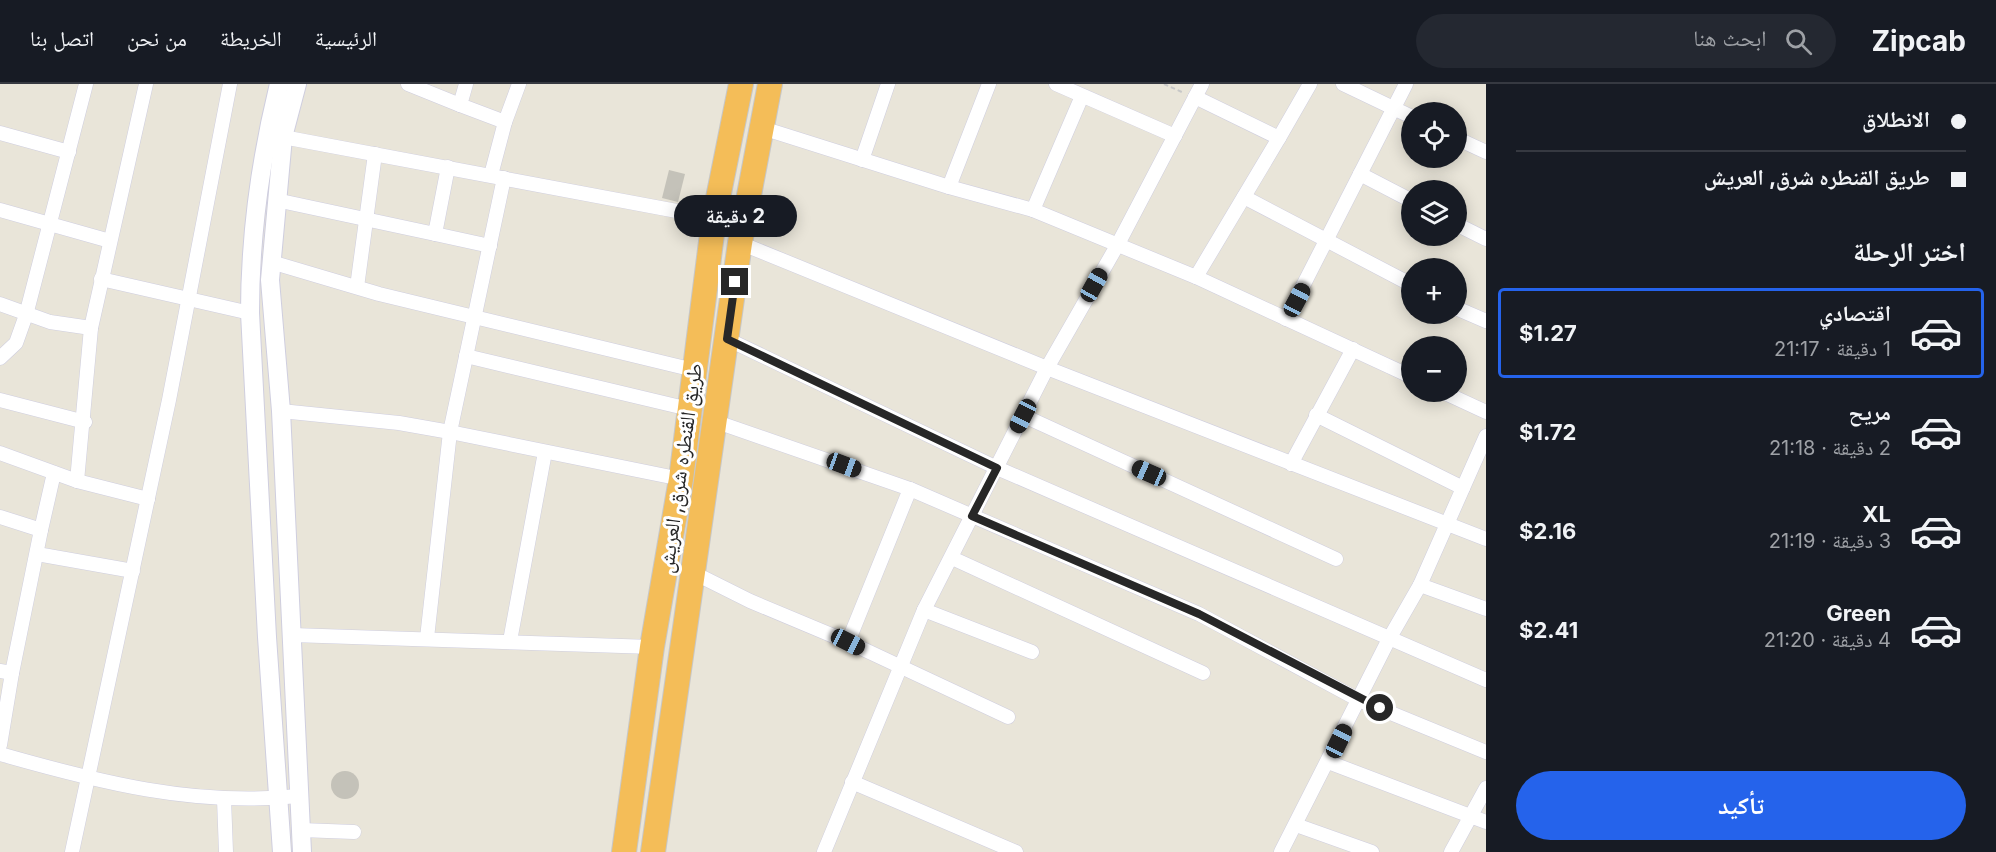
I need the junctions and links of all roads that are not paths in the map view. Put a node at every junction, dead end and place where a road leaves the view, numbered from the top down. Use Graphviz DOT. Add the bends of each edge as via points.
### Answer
graph roads {
  1 [pos="86,84"];
  2 [pos="146,84"];
  3 [pos="230,84"];
  4 [pos="277,84"];
  5 [pos="297,84"];
  6 [pos="408,84"];
  7 [pos="466,84"];
  8 [pos="519,84"];
  9 [pos="741,84"];
  10 [pos="770,84"];
  11 [pos="888,84"];
  12 [pos="989,84"];
  13 [pos="1056,84"];
  14 [pos="1202,84"];
  15 [pos="1310,84"];
  16 [pos="1343,84"];
  17 [pos="1406,84"];
  18 [pos="1082,96"];
  19 [pos="1195,97"];
  20 [pos="460,105"];
  21 [pos="1392,108"];
  22 [pos="1401,112"];
  23 [pos="505,123"];
  24 [pos="762,128"];
  25 [pos="0,133"];
  26 [pos="1175,136"];
  27 [pos="283,137"];
  28 [pos="1279,138"];
  29 [pos="1467,143"];
  30 [pos="69,152"];
  31 [pos="1486,152"];
  32 [pos="375,154"];
  33 [pos="862,160"];
  34 [pos="448,167"];
  35 [pos="1360,174"];
  36 [pos="497,176"];
  37 [pos="949,187"];
  38 [pos="1401,195"];
  39 [pos="1244,197"];
  40 [pos="276,200"];
  41 [pos="0,210"];
  42 [pos="1033,210"];
  43 [pos="366,218"];
  44 [pos="714,218"];
  45 [pos="50,224"];
  46 [pos="1467,230"];
  47 [pos="435,234"];
  48 [pos="1486,239"];
  49 [pos="110,241"];
  50 [pos="1328,242"];
  51 [pos="740,243"];
  52 [pos="1118,244"];
  53 [pos="490,246"];
  54 [pos="271,262"];
  55 [pos="1196,277"];
  56 [pos="101,279"];
  57 [pos="1401,279"];
  58 [pos="357,287"];
  59 [pos="188,300"];
  60 [pos="0,304"];
  61 [pos="250,313"];
  62 [pos="1467,313"];
  63 [pos="26,315"];
  64 [pos="475,317"];
  65 [pos="1286,319"];
  66 [pos="1486,321"];
  67 [pos="90,328"];
  68 [pos="727,339"];
  69 [pos="1353,349"];
  70 [pos="466,356"];
  71 [pos="0,358"];
  72 [pos="1047,368"];
  73 [pos="694,370"];
  74 [pos="1401,372"];
  75 [pos="0,400"];
  76 [pos="1464,402"];
  77 [pos="690,409"];
  78 [pos="281,411"];
  79 [pos="1486,412"];
  80 [pos="1316,415"];
  81 [pos="1023,416"];
  82 [pos="714,421"];
  83 [pos="84,422"];
  84 [pos="450,432"];
  85 [pos="1486,436"];
  86 [pos="545,452"];
  87 [pos="0,453"];
  88 [pos="1291,464"];
  89 [pos="997,468"];
  90 [pos="54,472"];
  91 [pos="681,479"];
  92 [pos="77,481"];
  93 [pos="1463,488"];
  94 [pos="910,489"];
  95 [pos="148,499"];
  96 [pos="972,516"];
  97 [pos="0,517"];
  98 [pos="1447,525"];
  99 [pos="41,530"];
  100 [pos="1486,539"];
  101 [pos="37,554"];
  102 [pos="952,558"];
  103 [pos="1336,559"];
  104 [pos="133,571"];
  105 [pos="692,572"];
  106 [pos="1420,585"];
  107 [pos="1486,609"];
  108 [pos="924,610"];
  109 [pos="292,635"];
  110 [pos="427,638"];
  111 [pos="1389,639"];
  112 [pos="510,641"];
  113 [pos="848,642"];
  114 [pos="652,647"];
  115 [pos="1032,652"];
  116 [pos="898,668"];
  117 [pos="6,672"];
  118 [pos="1203,673"];
  119 [pos="1486,680"];
  120 [pos="1359,700"];
  121 [pos="1008,717"];
  122 [pos="0,745"];
  123 [pos="1486,752"];
  124 [pos="0,754"];
  125 [pos="1328,762"];
  126 [pos="88,779"];
  127 [pos="852,782"];
  128 [pos="1486,788"];
  129 [pos="298,796"];
  130 [pos="224,799"];
  131 [pos="278,799"];
  132 [pos="1471,816"];
  133 [pos="1486,822"];
  134 [pos="1296,825"];
  135 [pos="301,830"];
  136 [pos="354,832"];
  137 [pos="1010,851"];
  138 [pos="72,852"];
  139 [pos="226,852"];
  140 [pos="282,852"];
  141 [pos="302,852"];
  142 [pos="624,852"];
  143 [pos="653,852"];
  144 [pos="824,852"];
  145 [pos="1281,852"];
  146 [pos="1372,852"];
  147 [pos="1451,852"];
  1 -- 30 [label="street"];
  2 -- 49 [label="street"];
  3 -- 59 [label="street"];
  4 -- 61 [label="main road" via="250,283"];
  5 -- 27 [label="main road"];
  6 -- 20 [label="street"];
  7 -- 20 [label="street"];
  8 -- 23 [label="street"];
  9 -- 44 [label="highway, طريق القنطره شرق, العريش"];
  10 -- 24 [label="highway, طريق القنطره شرق, العريش"];
  11 -- 33 [label="street"];
  12 -- 37 [label="street"];
  13 -- 18 [label="street"];
  14 -- 19 [label="street"];
  15 -- 28 [label="street"];
  16 -- 21 [label="street"];
  17 -- 21 [label="street"];
  18 -- 26 [label="street"];
  18 -- 42 [label="street"];
  19 -- 26 [label="street"];
  19 -- 28 [label="street"];
  20 -- 23 [label="street"];
  21 -- 22 [label="street"];
  21 -- 35 [label="street"];
  23 -- 36 [label="street"];
  24 -- 33 [label="street"];
  24 -- 51 [label="highway, طريق القنطره شرق, العريش"];
  25 -- 30 [label="street"];
  26 -- 52 [label="street"];
  27 -- 32 [label="street"];
  27 -- 40 [label="main road"];
  28 -- 39 [label="street"];
  29 -- 31 [label="street"];
  30 -- 45 [label="street"];
  32 -- 34 [label="street"];
  32 -- 43 [label="street"];
  33 -- 37 [label="street"];
  34 -- 36 [label="street"];
  34 -- 47 [label="street"];
  35 -- 38 [label="street"];
  35 -- 50 [label="street"];
  36 -- 44 [label="street"];
  36 -- 53 [label="street"];
  37 -- 42 [label="street"];
  39 -- 50 [label="street"];
  39 -- 55 [label="street"];
  40 -- 43 [label="street"];
  40 -- 54 [label="main road"];
  41 -- 45 [label="street"];
  42 -- 52 [label="street"];
  43 -- 47 [label="street"];
  43 -- 58 [label="street"];
  44 -- 73 [label="highway, طريق القنطره شرق, العريش"];
  45 -- 49 [label="street"];
  45 -- 63 [label="street"];
  46 -- 48 [label="street"];
  47 -- 53 [label="street"];
  49 -- 56 [label="street"];
  50 -- 57 [label="street"];
  50 -- 65 [label="street"];
  51 -- 68 [label="highway, طريق القنطره شرق, العريش"];
  51 -- 72 [label="street"];
  52 -- 55 [label="street"];
  52 -- 72 [label="street"];
  53 -- 64 [label="street"];
  54 -- 58 [label="street"];
  54 -- 78 [label="main road"];
  55 -- 65 [label="street"];
  56 -- 59 [label="street"];
  56 -- 67 [label="street"];
  58 -- 64 [label="street"];
  59 -- 61 [label="street"];
  59 -- 95 [label="street"];
  60 -- 63 [label="street"];
  61 -- 131 [label="main road"];
  62 -- 66 [label="street"];
  63 -- 67 [label="street"];
  63 -- 71 [label="street" via="16,343"];
  64 -- 70 [label="street"];
  64 -- 73 [label="street"];
  65 -- 69 [label="street"];
  67 -- 83 [label="street"];
  68 -- 82 [label="highway, طريق القنطره شرق, العريش"];
  68 -- 89 [label="street"];
  69 -- 74 [label="street"];
  69 -- 80 [label="street"];
  70 -- 77 [label="street"];
  70 -- 84 [label="street"];
  72 -- 81 [label="street"];
  72 -- 88 [label="street"];
  73 -- 77 [label="highway, طريق القنطره شرق, العريش"];
  75 -- 83 [label="street"];
  76 -- 79 [label="street"];
  77 -- 91 [label="highway, طريق القنطره شرق, العريش"];
  78 -- 84 [label="street"];
  78 -- 109 [label="main road"];
  80 -- 88 [label="street"];
  80 -- 93 [label="street"];
  81 -- 89 [label="street"];
  81 -- 103 [label="street"];
  82 -- 94 [label="street"];
  82 -- 105 [label="highway, طريق القنطره شرق, العريش"];
  83 -- 92 [label="street"];
  84 -- 86 [label="street"];
  84 -- 110 [label="street"];
  85 -- 93 [label="street"];
  86 -- 91 [label="street"];
  86 -- 112 [label="street"];
  87 -- 90 [label="street"];
  88 -- 98 [label="street"];
  89 -- 96 [label="street"];
  89 -- 111 [label="street"];
  90 -- 92 [label="street"];
  90 -- 99 [label="street"];
  91 -- 114 [label="highway, طريق القنطره شرق, العريش"];
  92 -- 95 [label="street"];
  93 -- 98 [label="street"];
  94 -- 96 [label="street"];
  94 -- 113 [label="street"];
  95 -- 104 [label="street"];
  96 -- 102 [label="street"];
  96 -- 120 [label="street" via="1199,614"];
  97 -- 99 [label="street"];
  98 -- 100 [label="street"];
  98 -- 106 [label="street"];
  99 -- 101 [label="street"];
  101 -- 104 [label="street"];
  101 -- 117 [label="street"];
  102 -- 108 [label="street"];
  102 -- 118 [label="street"];
  104 -- 126 [label="street"];
  105 -- 113 [label="street"];
  105 -- 143 [label="highway, طريق القنطره شرق, العريش"];
  106 -- 107 [label="street"];
  106 -- 111 [label="street"];
  108 -- 115 [label="street"];
  108 -- 116 [label="street"];
  109 -- 110 [label="street"];
  109 -- 129 [label="main road"];
  110 -- 112 [label="street"];
  111 -- 119 [label="street"];
  111 -- 120 [label="street"];
  112 -- 114 [label="street"];
  113 -- 116 [label="street"];
  114 -- 142 [label="highway, طريق القنطره شرق, العريش"];
  116 -- 121 [label="street"];
  116 -- 127 [label="street"];
  117 -- 122 [label="street"];
  120 -- 123 [label="street"];
  120 -- 125 [label="street"];
  124 -- 126 [label="street"];
  125 -- 132 [label="street"];
  125 -- 134 [label="street"];
  126 -- 130 [label="street"];
  126 -- 138 [label="street"];
  127 -- 137 [label="street"];
  127 -- 144 [label="street"];
  128 -- 132 [label="street"];
  129 -- 131 [label="street"];
  129 -- 135 [label="main road"];
  130 -- 131 [label="street"];
  130 -- 139 [label="street"];
  131 -- 140 [label="main road"];
  132 -- 133 [label="street"];
  132 -- 147 [label="street"];
  134 -- 145 [label="street"];
  134 -- 146 [label="street"];
  135 -- 136 [label="street"];
  135 -- 141 [label="main road"];
}
